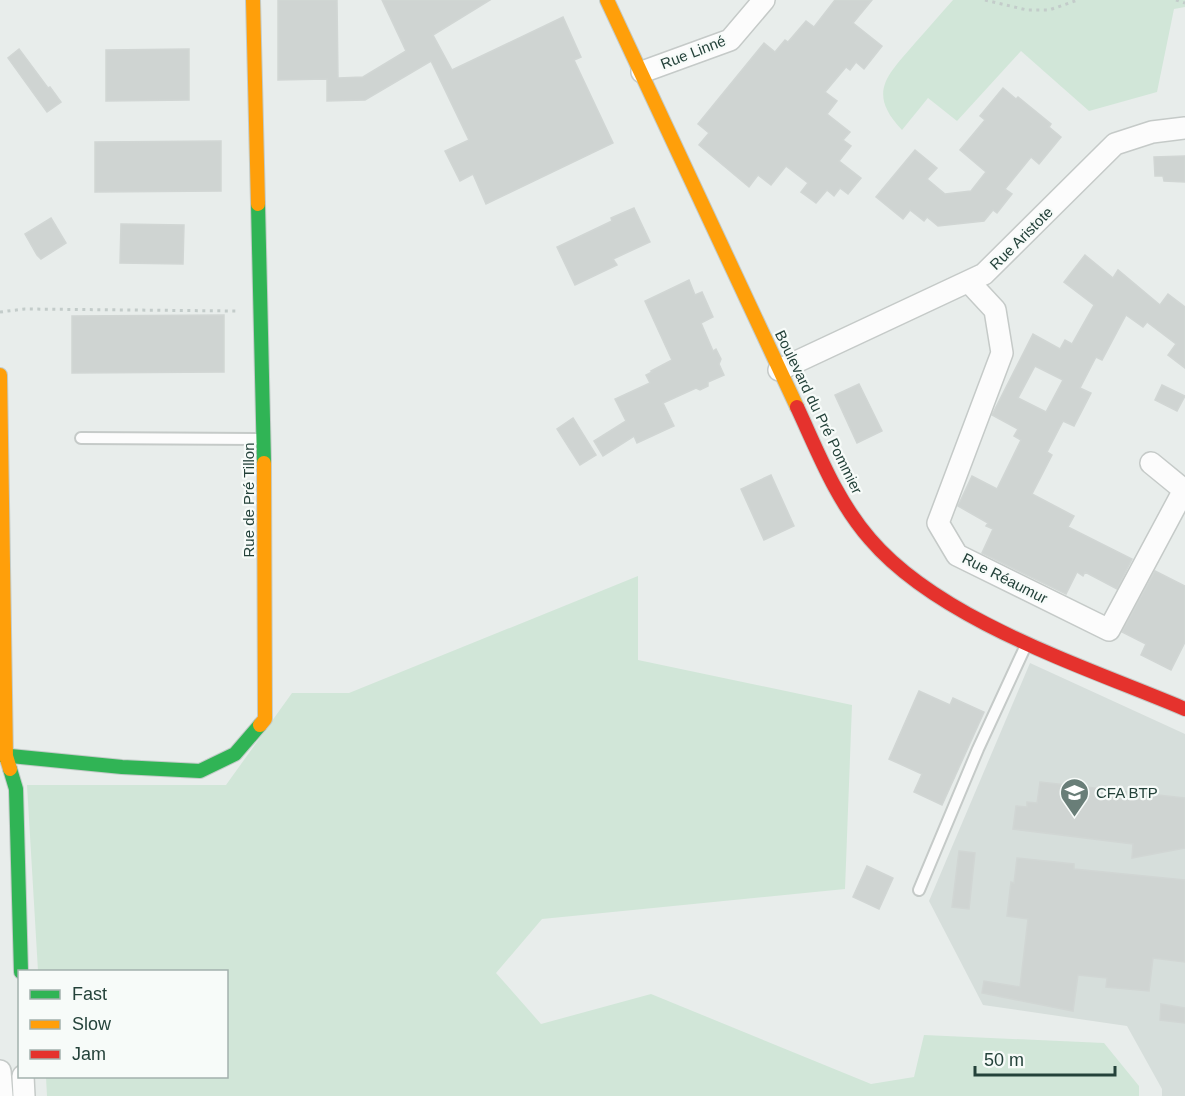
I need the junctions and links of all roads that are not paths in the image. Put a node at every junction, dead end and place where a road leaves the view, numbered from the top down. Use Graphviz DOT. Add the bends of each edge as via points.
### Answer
graph roads {
  1 [pos="253,0"];
  2 [pos="608,0"];
  3 [pos="764,0"];
  4 [pos="642,72"];
  5 [pos="1185,128"];
  6 [pos="969,282"];
  7 [pos="779,370"];
  8 [pos="0,375"];
  9 [pos="81,438"];
  10 [pos="264,439"];
  11 [pos="1151,463"];
  12 [pos="1027,642"];
  13 [pos="1185,709"];
  14 [pos="2,759"];
  15 [pos="919,890"];
  16 [pos="21,970"];
  17 [pos="0,1071"];
  18 [pos="23,1078"];
  19 [pos="2,1096"];
  20 [pos="24,1096"];
  1 -- 10 [label="street, Rue de Pré Tillon"];
  2 -- 4 [label="street, Boulevard du Pré Pommier"];
  3 -- 4 [label="street, Rue Linné" via="730,40"];
  4 -- 7 [label="street, Boulevard du Pré Pommier"];
  5 -- 6 [label="street, Rue Aristote" via="1152,132 1115,144 984,274"];
  6 -- 7 [label="street, Rue Aristote"];
  6 -- 11 [label="street, Rue Réaumur" via="995,310 1002,353 938,523 957,555 1108,630 1184,490"];
  7 -- 12 [label="street, Boulevard du Pré Pommier" via="847,510 870,542 951,605"];
  8 -- 14 [label="street"];
  9 -- 10 [label="lane"];
  10 -- 14 [label="street, Rue de Pré Tillon" via="266,719 236,754 200,771"];
  12 -- 13 [label="street, Boulevard du Pré Pommier"];
  12 -- 15 [label="lane"];
  14 -- 16 [label="street" via="16,789"];
  17 -- 19 [label="street"];
  18 -- 20 [label="street"];
}
